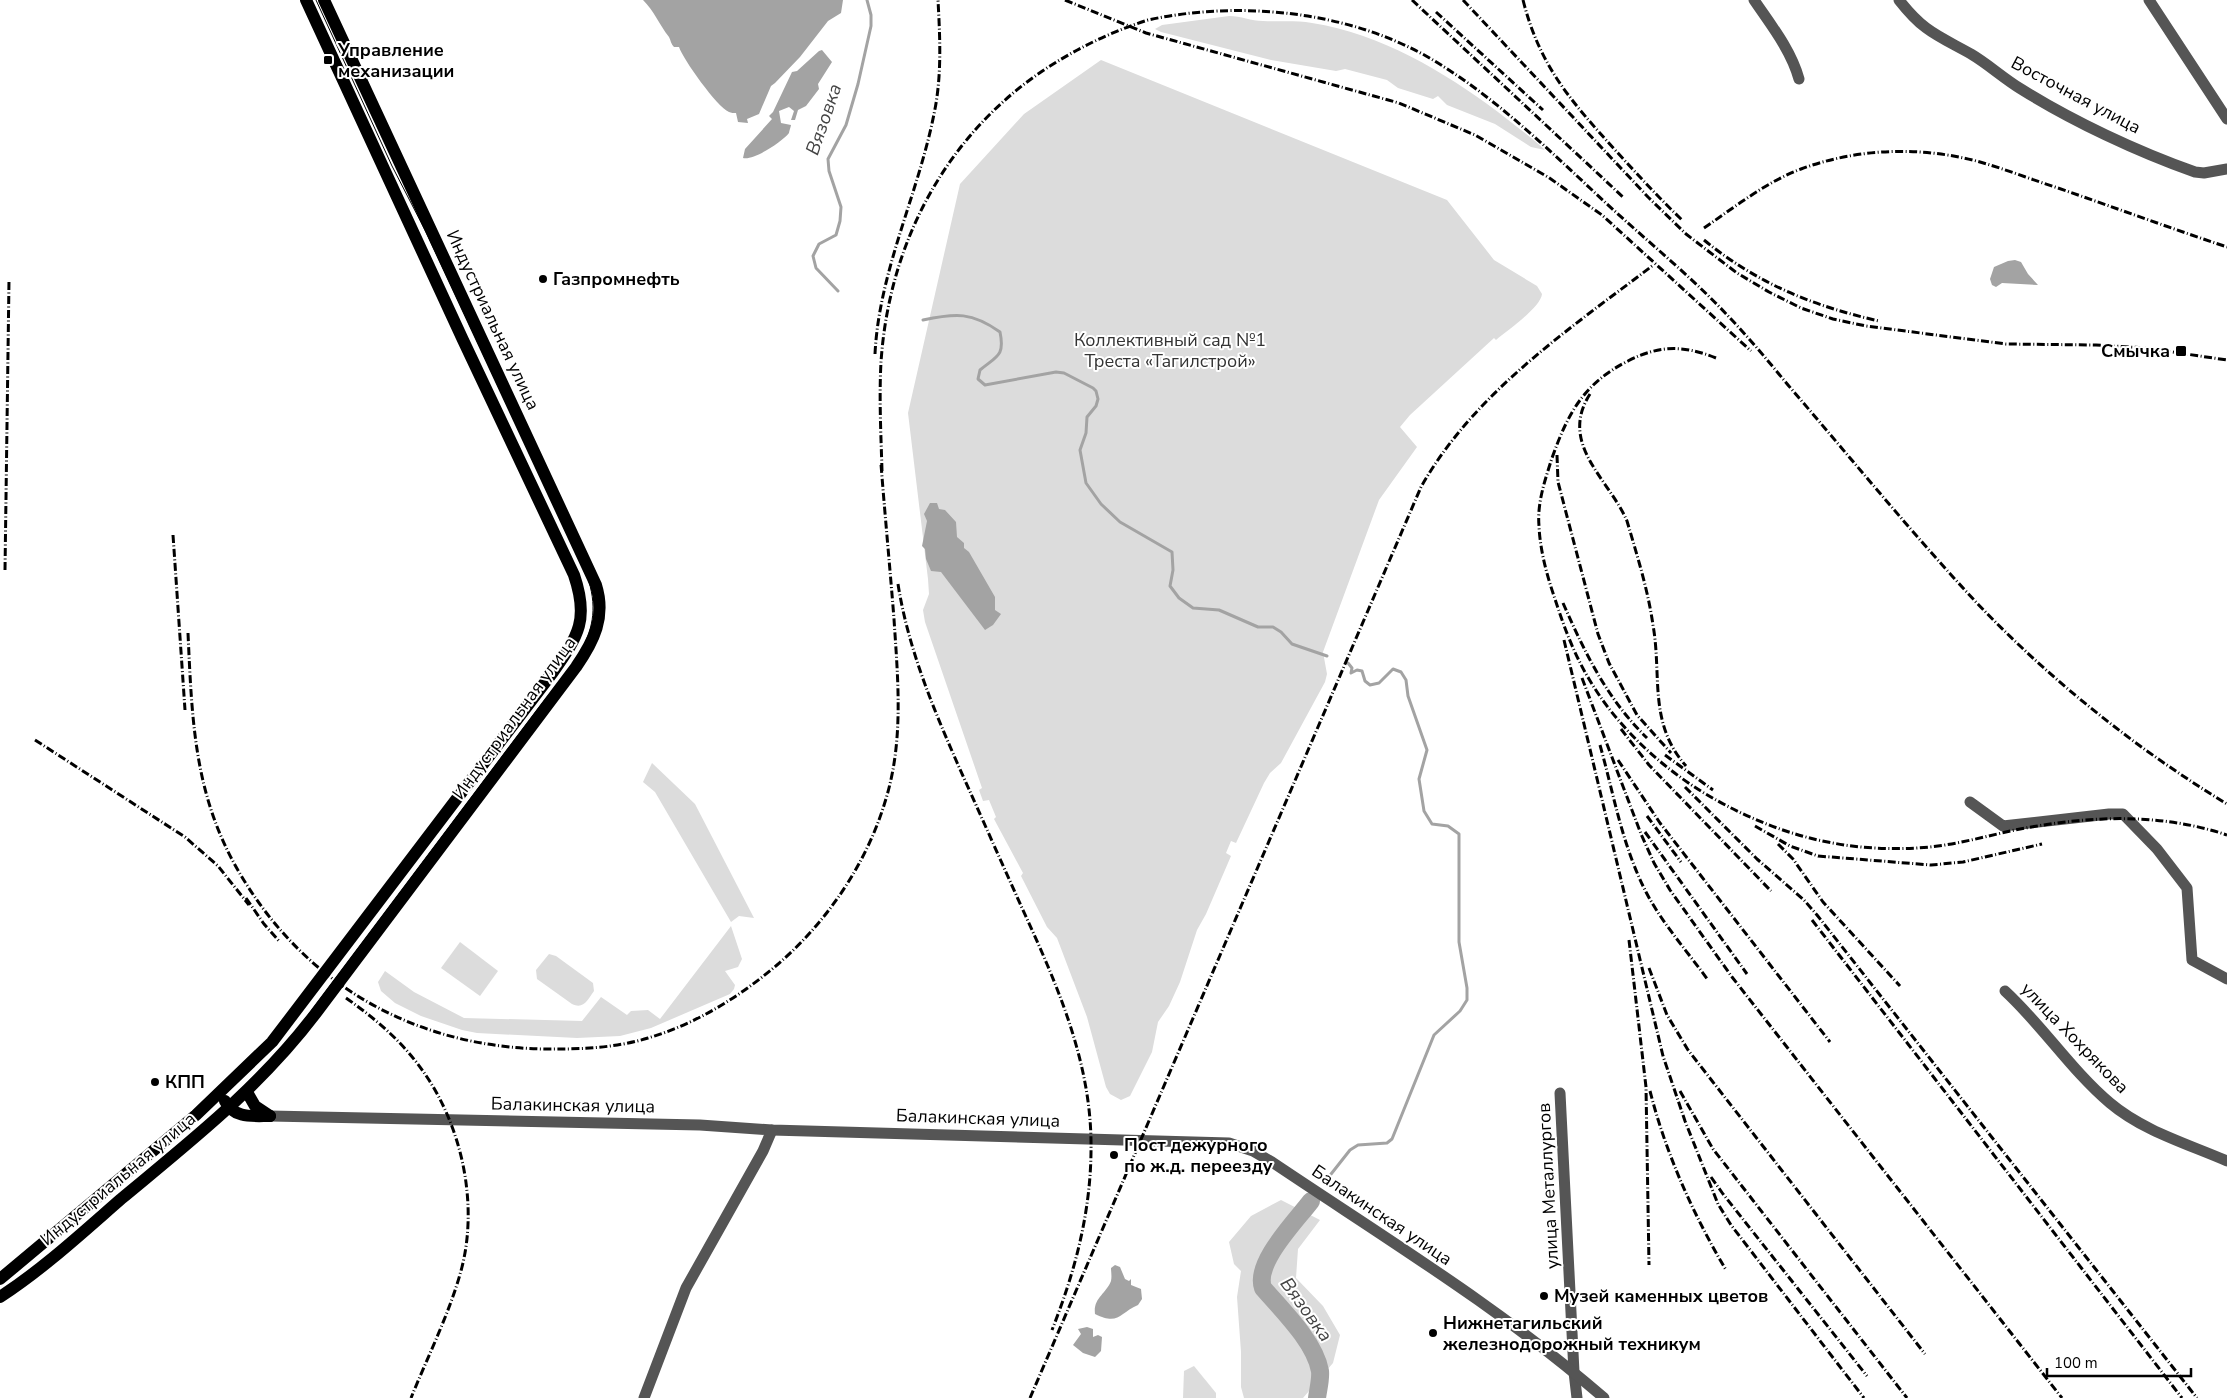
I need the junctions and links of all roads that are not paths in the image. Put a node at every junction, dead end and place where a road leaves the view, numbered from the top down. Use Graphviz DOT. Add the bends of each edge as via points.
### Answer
graph roads {
  1 [pos="306,0"];
  2 [pos="324,0"];
  3 [pos="1754,0"];
  4 [pos="1899,0"];
  5 [pos="2149,0"];
  6 [pos="1799,79"];
  7 [pos="2227,119"];
  8 [pos="2227,169"];
  9 [pos="1970,802"];
  10 [pos="2227,979"];
  11 [pos="2005,991"];
  12 [pos="240,1074"];
  13 [pos="247,1092"];
  14 [pos="1560,1093"];
  15 [pos="229,1108"];
  16 [pos="270,1116"];
  17 [pos="772,1130"];
  18 [pos="2227,1161"];
  19 [pos="0,1279"];
  20 [pos="0,1297"];
  21 [pos="1574,1372"];
  22 [pos="644,1398"];
  23 [pos="1577,1398"];
  24 [pos="1604,1398"];
  1 -- 12 [label="main road, Индустриальная улица" via="574,575 582,608 576,635 554,672 272,1042"];
  2 -- 13 [label="main road, Индустриальная улица" via="596,585 601,609 595,635 576,667 307,1025"];
  3 -- 6 [label="street" via="1792,58"];
  4 -- 8 [label="street, Восточная улица" via="1920,25 1938,38 1971,54 2021,89 2104,133 2195,172"];
  5 -- 7 [label="street"];
  9 -- 10 [label="street" via="2003,826 2118,813 2129,818 2187,888 2192,960"];
  11 -- 18 [label="street, улица Хохрякова" via="2111,1104 2150,1128"];
  12 -- 15 [label="main road" via="225,1093"];
  12 -- 19 [label="main road, Индустриальная улица" via="196,1115"];
  13 -- 15 [label="main road, Индустриальная улица"];
  13 -- 16 [label="main road" via="256,1106"];
  14 -- 21 [label="street, улица Металлургов"];
  15 -- 16 [label="main road" via="243,1115"];
  15 -- 20 [label="main road, Индустриальная улица" via="38,1270"];
  16 -- 17 [label="street, Балакинская улица" via="700,1125"];
  17 -- 21 [label="street, Балакинская улица" via="1219,1142 1240,1146 1272,1162 1471,1296"];
  17 -- 22 [label="street" via="686,1288"];
  21 -- 23 [label="street, улица Металлургов"];
  21 -- 24 [label="street, Балакинская улица"];
}
